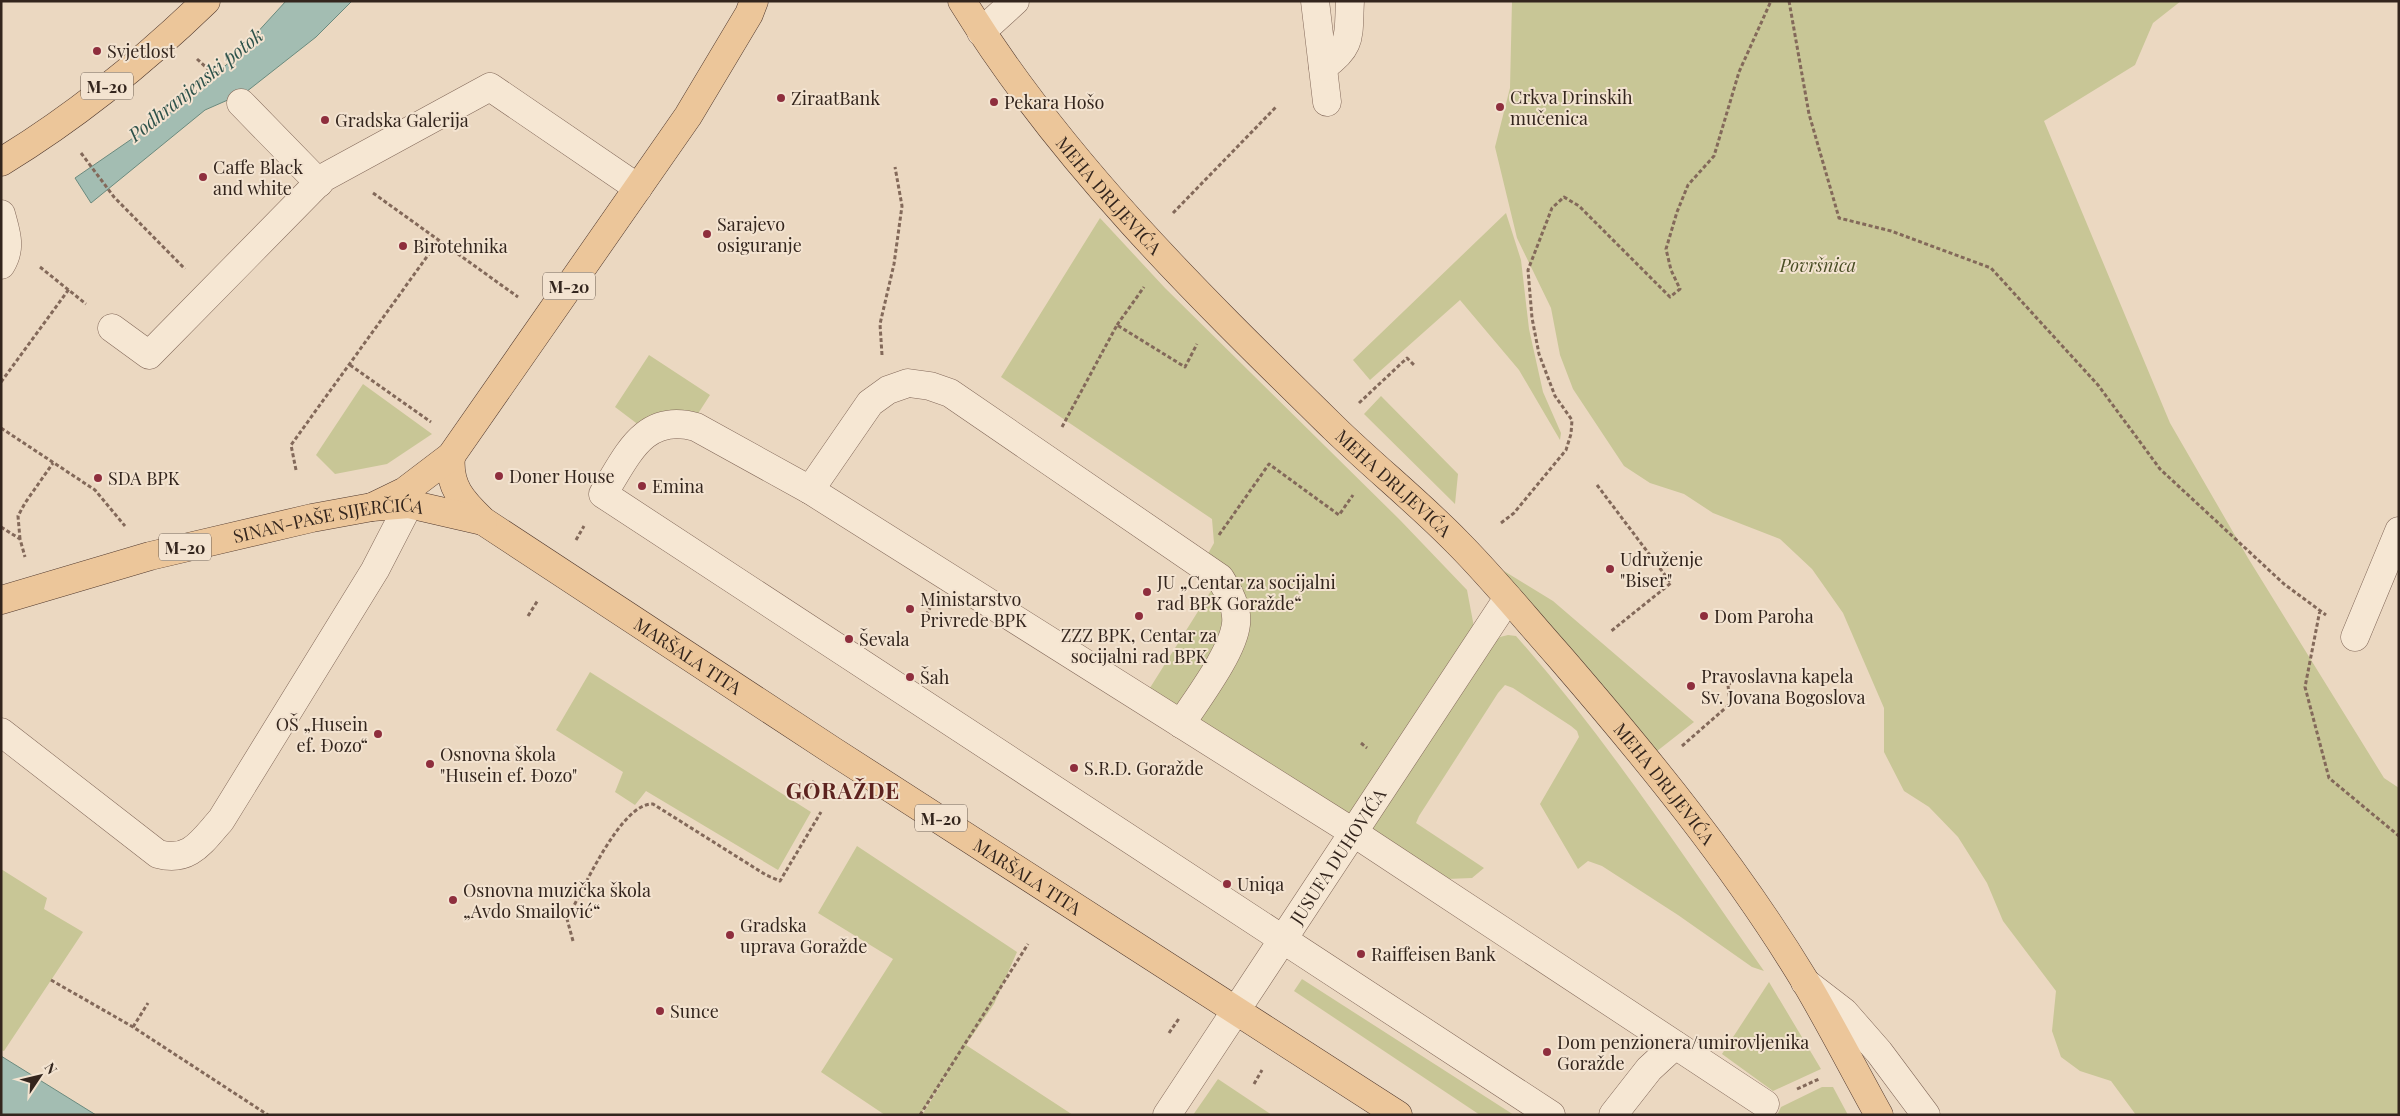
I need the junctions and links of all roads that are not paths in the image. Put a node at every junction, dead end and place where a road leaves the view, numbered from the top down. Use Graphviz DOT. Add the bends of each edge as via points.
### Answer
graph roads {
  1 [pos="206,1"];
  2 [pos="754,1"];
  3 [pos="962,1"];
  4 [pos="1014,1"];
  5 [pos="1315,1"];
  6 [pos="1350,1"];
  7 [pos="981,32"];
  8 [pos="1323,67"];
  9 [pos="1327,102"];
  10 [pos="241,103"];
  11 [pos="1,162"];
  12 [pos="330,176"];
  13 [pos="638,188"];
  14 [pos="1,214"];
  15 [pos="1,265"];
  16 [pos="112,328"];
  17 [pos="455,449"];
  18 [pos="810,490"];
  19 [pos="409,504"];
  20 [pos="372,507"];
  21 [pos="483,521"];
  22 [pos="2399,531"];
  23 [pos="1508,598"];
  24 [pos="1,600"];
  25 [pos="2355,637"];
  26 [pos="1182,724"];
  27 [pos="1,732"];
  28 [pos="1353,832"];
  29 [pos="1282,938"];
  30 [pos="1805,982"];
  31 [pos="1235,1010"];
  32 [pos="1675,1044"];
  33 [pos="1765,1104"];
  34 [pos="1167,1115"];
  35 [pos="1398,1115"];
  36 [pos="1551,1115"];
  37 [pos="1612,1115"];
  38 [pos="1879,1115"];
  39 [pos="1926,1115"];
  1 -- 11 [label="main road, M-20" via="170,36 59,125"];
  2 -- 13 [label="main road, M-20" via="688,116"];
  3 -- 7 [label="main road, MEHA DRLJEVIĆA"];
  4 -- 7 [label="street"];
  5 -- 8 [label="street"];
  6 -- 8 [label="street" via="1348,43"];
  7 -- 23 [label="main road, MEHA DRLJEVIĆA" via="1090,177 1146,240 1335,429 1457,542"];
  8 -- 9 [label="street"];
  10 -- 12 [label="street"];
  12 -- 13 [label="street" via="490,87"];
  12 -- 16 [label="street" via="149,355"];
  13 -- 17 [label="main road, M-20"];
  14 -- 15 [label="street" via="8,241 7,255"];
  17 -- 20 [label="main road, M-20" via="405,491"];
  17 -- 21 [label="main road, M-20" via="449,471 455,488"];
  18 -- 26 [label="street"];
  18 -- 26 [label="street" via="870,403 888,390 908,383 950,393 1220,578 1232,598 1237,622 1230,644"];
  18 -- 29 [label="street" via="706,431 676,423 656,428 640,437 603,494"];
  19 -- 20 [label="main road, SINAN-PAŠE SIJERČIĆA / M-20"];
  19 -- 21 [label="main road, SINAN-PAŠE SIJERČIĆA / M-20"];
  19 -- 27 [label="street" via="375,570 221,820 194,849 181,856 158,854"];
  20 -- 24 [label="main road, SINAN-PAŠE SIJERČIĆA / M-20" via="150,556"];
  21 -- 31 [label="main road, MARŠALA TITA / M-20"];
  22 -- 25 [label="street"];
  23 -- 28 [label="street, JUSUFA DUHOVIĆA"];
  23 -- 30 [label="main road, MEHA DRLJEVIĆA" via="1638,746 1706,834"];
  26 -- 28 [label="street"];
  28 -- 29 [label="street, JUSUFA DUHOVIĆA"];
  28 -- 32 [label="street"];
  29 -- 31 [label="street, JUSUFA DUHOVIĆA"];
  29 -- 36 [label="street"];
  30 -- 38 [label="main road, MEHA DRLJEVIĆA"];
  30 -- 39 [label="street, MEHA DRLJEVIĆA" via="1844,1012"];
  31 -- 34 [label="street, JUSUFA DUHOVIĆA"];
  31 -- 35 [label="main road, MARŠALA TITA / M-20"];
  32 -- 33 [label="street"];
  32 -- 37 [label="street" via="1649,1069"];
}
